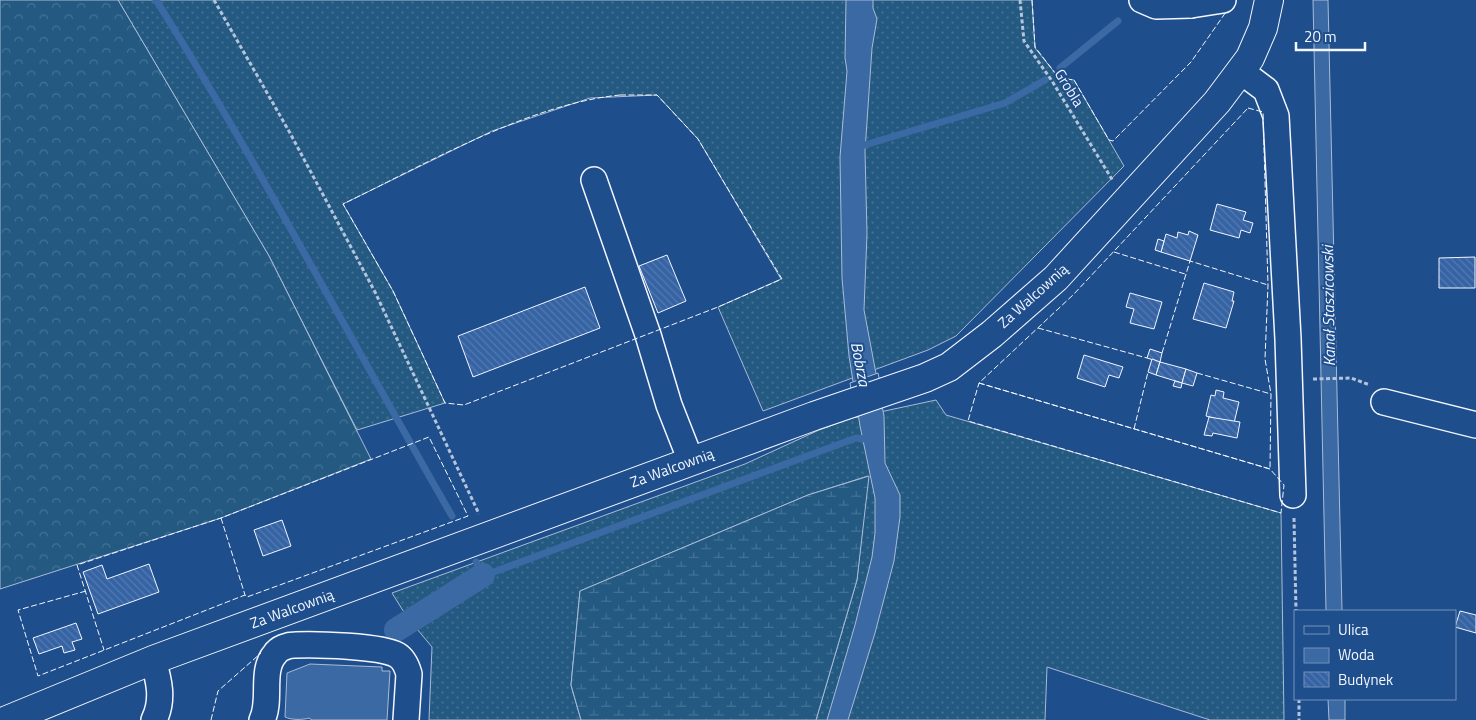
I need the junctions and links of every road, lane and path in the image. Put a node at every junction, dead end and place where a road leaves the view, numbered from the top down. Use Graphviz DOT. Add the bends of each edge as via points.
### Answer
graph roads {
  1 [pos="214,0"];
  2 [pos="1020,0"];
  3 [pos="1142,0"];
  4 [pos="1223,0"];
  5 [pos="1269,0"];
  6 [pos="1190,3"];
  7 [pos="1242,72"];
  8 [pos="594,180"];
  9 [pos="1114,184"];
  10 [pos="1310,379"];
  11 [pos="1378,394"];
  12 [pos="1476,425"];
  13 [pos="691,461"];
  14 [pos="1293,495"];
  15 [pos="482,522"];
  16 [pos="1296,610"];
  17 [pos="153,660"];
  18 [pos="1298,700"];
  19 [pos="160,719"];
  20 [pos="7,720"];
  21 [pos="262,720"];
  22 [pos="406,720"];
  23 [pos="1299,720"];
  1 -- 15 [label="path" via="375,292"];
  2 -- 9 [label="path, Grobla" via="1024,41"];
  3 -- 6 [label="street" via="1156,6"];
  4 -- 6 [label="street"];
  5 -- 7 [label="main road, Za Walcownią" via="1263,28"];
  7 -- 13 [label="main road, Za Walcownią" via="1056,278 949,366 925,378"];
  7 -- 14 [label="street" via="1266,90 1276,116"];
  8 -- 13 [label="street" via="669,405"];
  10 -- 11 [label="path" via="1351,378"];
  11 -- 12 [label="street"];
  13 -- 17 [label="main road, Za Walcownią"];
  14 -- 16 [label="path"];
  17 -- 19 [label="street" via="160,682"];
  17 -- 20 [label="main road, Za Walcownią"];
  18 -- 23 [label="path"];
  21 -- 22 [label="street" via="266,710 270,661 276,651 294,644 378,649 399,656 408,667 409,674"];
}
